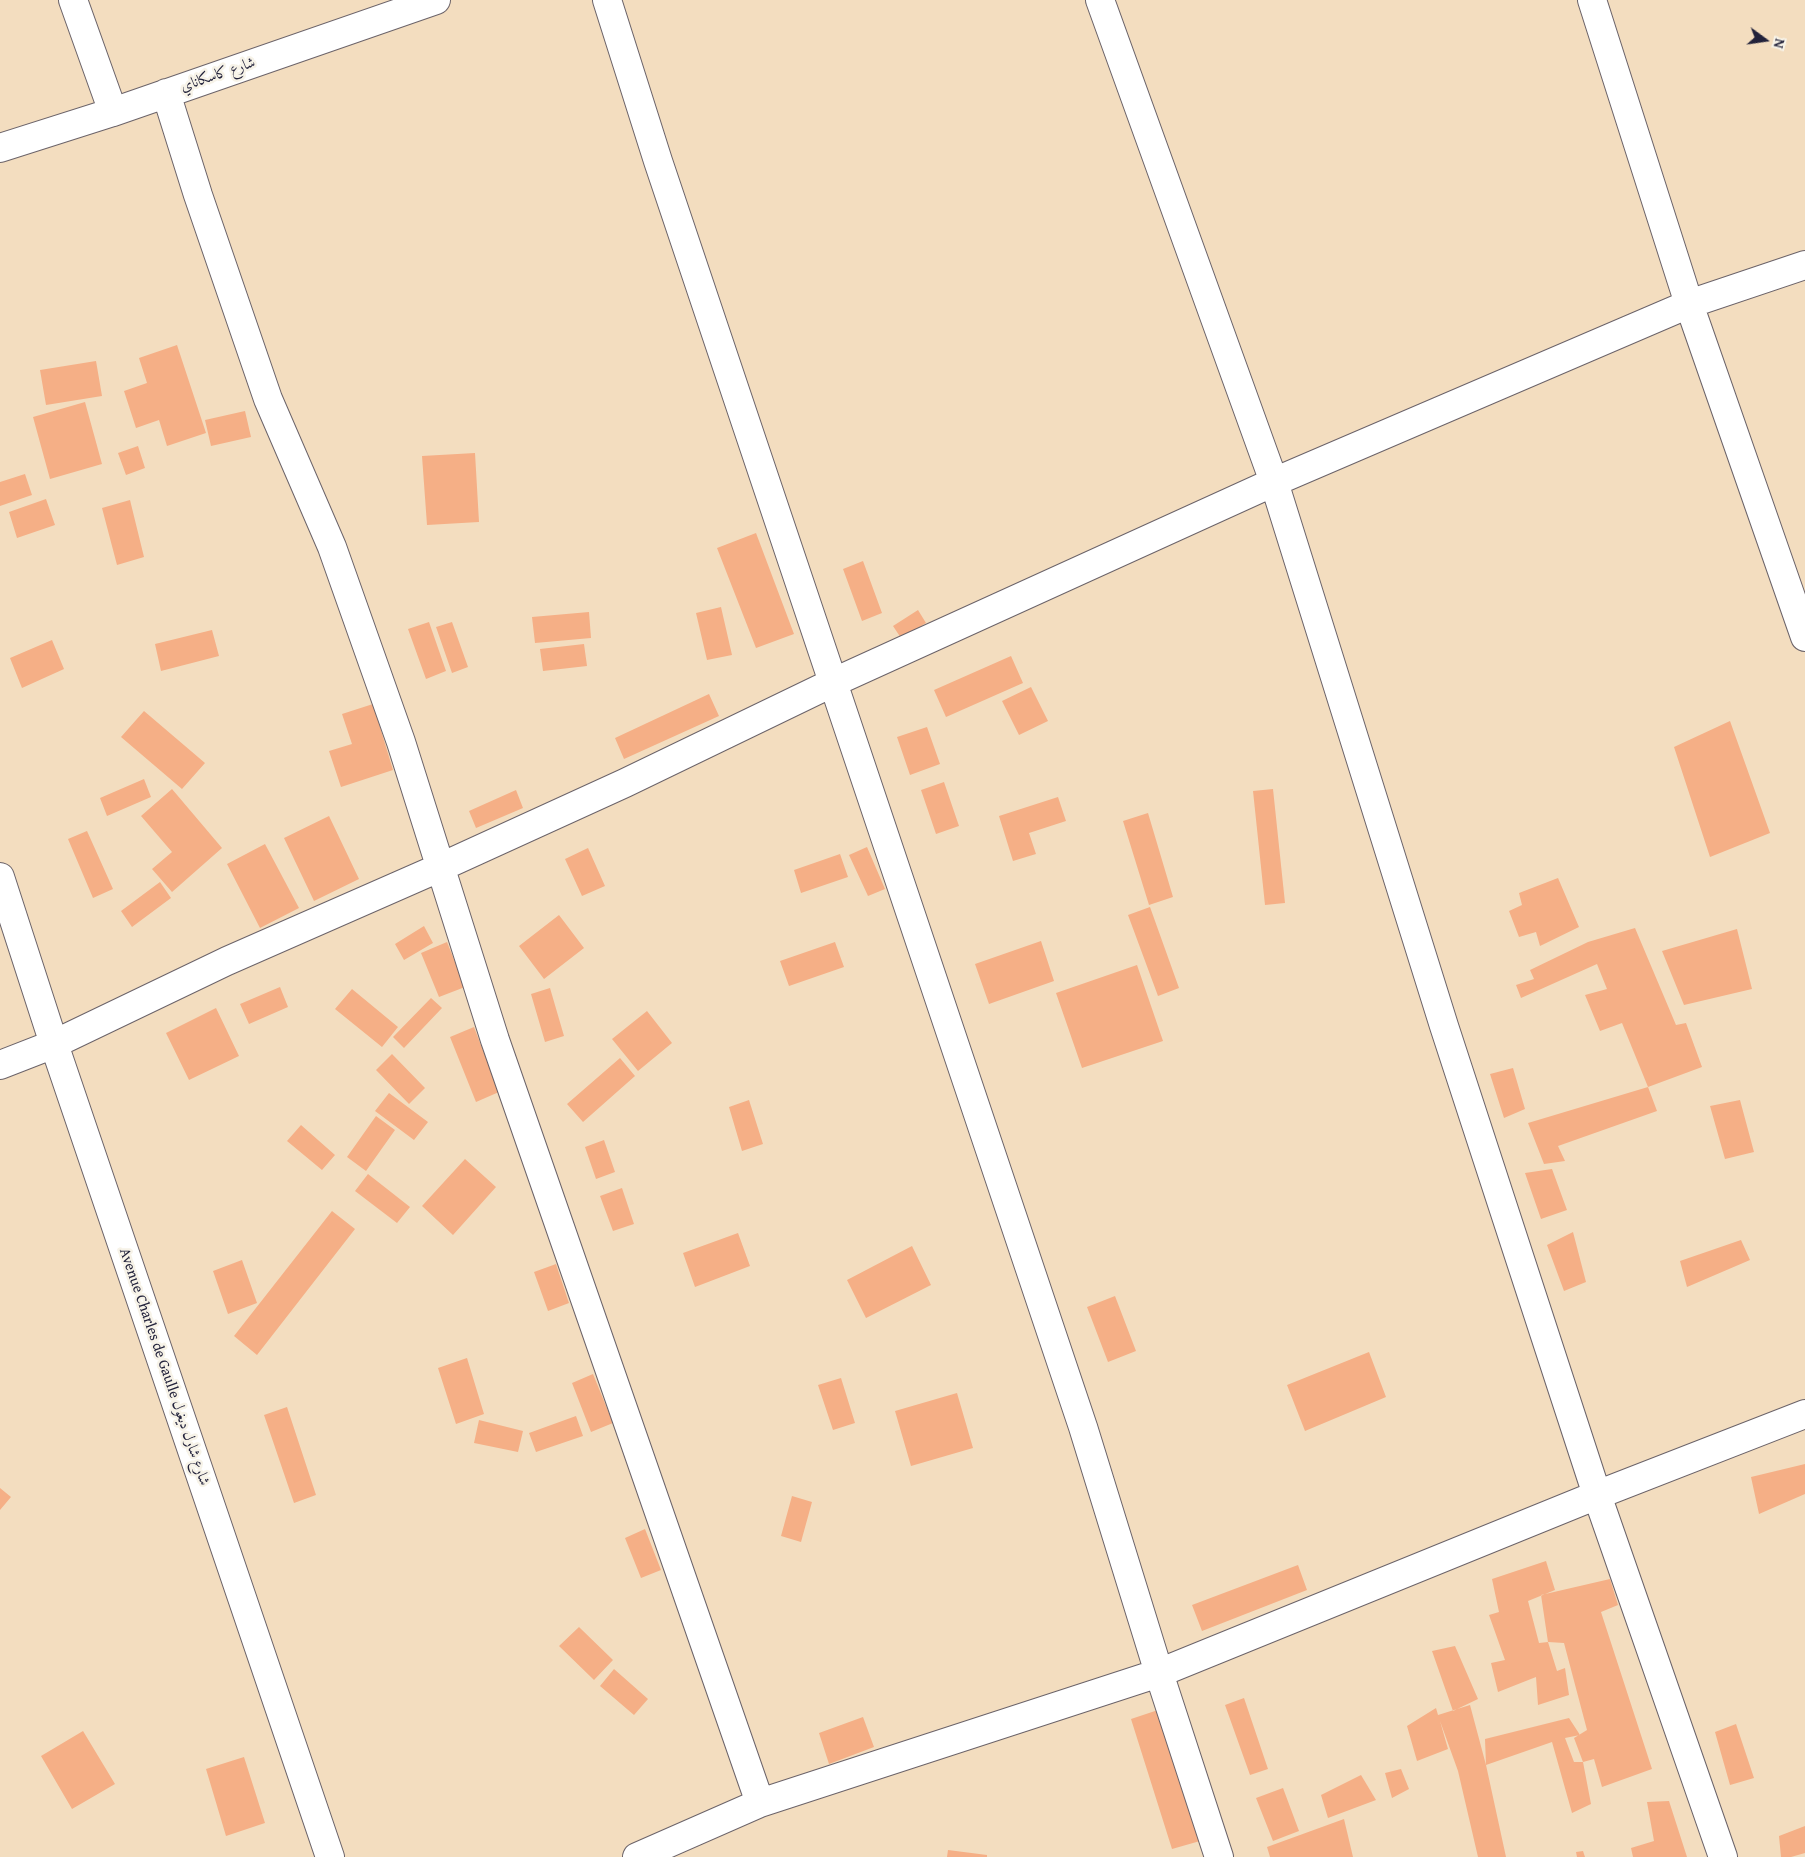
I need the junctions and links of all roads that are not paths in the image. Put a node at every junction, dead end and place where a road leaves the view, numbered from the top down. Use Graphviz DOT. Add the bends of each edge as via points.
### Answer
graph roads {
  1 [pos="72,0"];
  2 [pos="436,0"];
  3 [pos="607,0"];
  4 [pos="1100,0"];
  5 [pos="1592,0"];
  6 [pos="166,93"];
  7 [pos="113,112"];
  8 [pos="0,148"];
  9 [pos="1805,265"];
  10 [pos="1689,304"];
  11 [pos="1274,482"];
  12 [pos="1805,637"];
  13 [pos="832,683"];
  14 [pos="442,867"];
  15 [pos="0,877"];
  16 [pos="54,1044"];
  17 [pos="0,1065"];
  18 [pos="1805,1414"];
  19 [pos="1597,1495"];
  20 [pos="1159,1673"];
  21 [pos="760,1804"];
  22 [pos="330,1857"];
  23 [pos="637,1857"];
  24 [pos="1219,1857"];
  25 [pos="1722,1857"];
  1 -- 7 [label="street"];
  2 -- 6 [label="street, شارع كاسكاناي"];
  3 -- 13 [label="street"];
  4 -- 11 [label="street"];
  5 -- 10 [label="street"];
  6 -- 7 [label="street, شارع كاسكاناي"];
  6 -- 14 [label="street" via="268,398 332,547"];
  7 -- 8 [label="street, شارع كاسكاناي"];
  9 -- 10 [label="street"];
  10 -- 11 [label="street"];
  10 -- 12 [label="street"];
  11 -- 13 [label="street"];
  11 -- 19 [label="street" via="1444,1026"];
  13 -- 14 [label="street"];
  13 -- 20 [label="street" via="1083,1427"];
  14 -- 16 [label="street" via="227,961"];
  14 -- 21 [label="street" via="495,1040"];
  15 -- 16 [label="street, Avenue Charles de Gaulle شارع شارل ديغول"];
  16 -- 17 [label="street"];
  16 -- 22 [label="street, Avenue Charles de Gaulle شارع شارل ديغول"];
  18 -- 19 [label="street"];
  19 -- 20 [label="street"];
  19 -- 25 [label="street"];
  20 -- 21 [label="street"];
  20 -- 24 [label="street"];
  21 -- 23 [label="street"];
}
